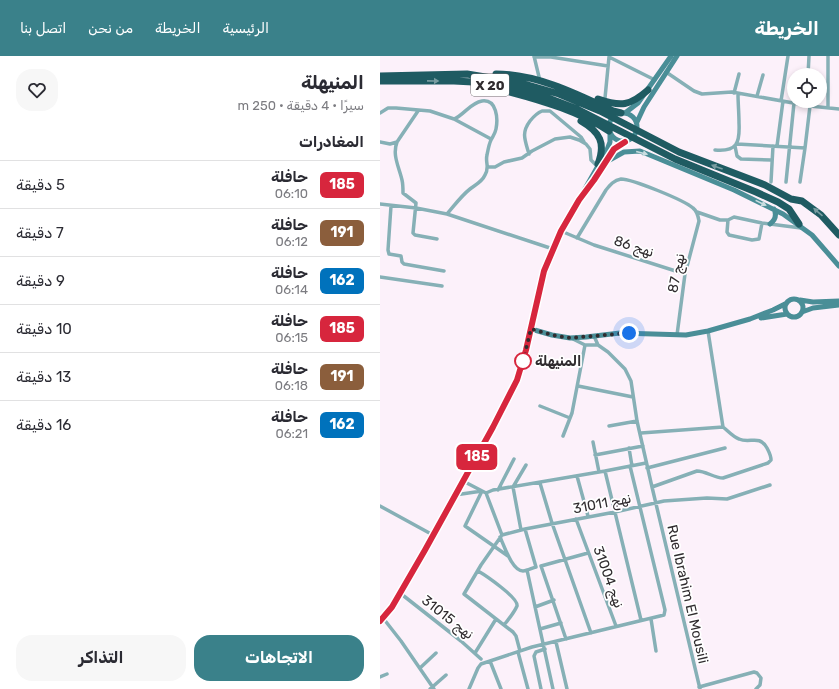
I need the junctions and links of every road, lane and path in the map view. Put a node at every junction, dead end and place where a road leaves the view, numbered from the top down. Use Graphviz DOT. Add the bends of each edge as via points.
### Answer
graph roads {
  1 [pos="584,56"];
  2 [pos="671,56"];
  3 [pos="677,56"];
  4 [pos="788,56"];
  5 [pos="808,56"];
  6 [pos="828,56"];
  7 [pos="534,57"];
  8 [pos="609,57"];
  9 [pos="583,61"];
  10 [pos="608,66"];
  11 [pos="808,68"];
  12 [pos="380,70"];
  13 [pos="666,72"];
  14 [pos="467,74"];
  15 [pos="739,74"];
  16 [pos="763,74"];
  17 [pos="390,75"];
  18 [pos="380,76"];
  19 [pos="655,80"];
  20 [pos="380,81"];
  21 [pos="473,82"];
  22 [pos="540,82"];
  23 [pos="566,90"];
  24 [pos="648,90"];
  25 [pos="736,93"];
  26 [pos="757,96"];
  27 [pos="605,98"];
  28 [pos="782,101"];
  29 [pos="787,102"];
  30 [pos="553,105"];
  31 [pos="794,108"];
  32 [pos="808,108"];
  33 [pos="828,108"];
  34 [pos="839,109"];
  35 [pos="418,111"];
  36 [pos="380,113"];
  37 [pos="623,113"];
  38 [pos="454,119"];
  39 [pos="637,122"];
  40 [pos="610,133"];
  41 [pos="491,140"];
  42 [pos="380,142"];
  43 [pos="397,142"];
  44 [pos="625,142"];
  45 [pos="586,144"];
  46 [pos="736,145"];
  47 [pos="775,146"];
  48 [pos="790,147"];
  49 [pos="805,148"];
  50 [pos="715,150"];
  51 [pos="529,154"];
  52 [pos="772,160"];
  53 [pos="600,164"];
  54 [pos="488,167"];
  55 [pos="771,182"];
  56 [pos="786,182"];
  57 [pos="800,182"];
  58 [pos="579,200"];
  59 [pos="380,204"];
  60 [pos="391,206"];
  61 [pos="416,208"];
  62 [pos="774,209"];
  63 [pos="448,214"];
  64 [pos="697,214"];
  65 [pos="728,220"];
  66 [pos="762,223"];
  67 [pos="770,224"];
  68 [pos="802,226"];
  69 [pos="561,231"];
  70 [pos="839,235"];
  71 [pos="436,238"];
  72 [pos="577,238"];
  73 [pos="553,249"];
  74 [pos="839,266"];
  75 [pos="444,271"];
  76 [pos="685,274"];
  77 [pos="380,277"];
  78 [pos="442,286"];
  79 [pos="839,296"];
  80 [pos="800,300"];
  81 [pos="839,301"];
  82 [pos="819,302"];
  83 [pos="785,304"];
  84 [pos="839,305"];
  85 [pos="802,312"];
  86 [pos="787,314"];
  87 [pos="750,319"];
  88 [pos="531,329"];
  89 [pos="708,331"];
  90 [pos="677,335"];
  91 [pos="594,336"];
  92 [pos="570,338"];
  93 [pos="585,345"];
  94 [pos="598,345"];
  95 [pos="578,386"];
  96 [pos="633,397"];
  97 [pos="540,406"];
  98 [pos="570,418"];
  99 [pos="637,421"];
  100 [pos="609,426"];
  101 [pos="723,427"];
  102 [pos="641,433"];
  103 [pos="563,436"];
  104 [pos="593,442"];
  105 [pos="643,446"];
  106 [pos="629,448"];
  107 [pos="725,448"];
  108 [pos="595,455"];
  109 [pos="514,459"];
  110 [pos="646,463"];
  111 [pos="526,465"];
  112 [pos="631,466"];
  113 [pos="648,468"];
  114 [pos="605,471"];
  115 [pos="599,472"];
  116 [pos="577,476"];
  117 [pos="463,481"];
  118 [pos="540,483"];
  119 [pos="770,485"];
  120 [pos="513,487"];
  121 [pos="652,487"];
  122 [pos="498,490"];
  123 [pos="485,492"];
  124 [pos="455,495"];
  125 [pos="656,503"];
  126 [pos="380,506"];
  127 [pos="640,506"];
  128 [pos="615,512"];
  129 [pos="588,516"];
  130 [pos="576,519"];
  131 [pos="552,523"];
  132 [pos="523,529"];
  133 [pos="434,534"];
  134 [pos="501,536"];
  135 [pos="493,547"];
  136 [pos="588,553"];
  137 [pos="508,557"];
  138 [pos="565,560"];
  139 [pos="542,566"];
  140 [pos="536,567"];
  141 [pos="527,570"];
  142 [pos="478,571"];
  143 [pos="400,594"];
  144 [pos="554,600"];
  145 [pos="535,607"];
  146 [pos="496,619"];
  147 [pos="651,619"];
  148 [pos="382,620"];
  149 [pos="641,620"];
  150 [pos="561,623"];
  151 [pos="504,625"];
  152 [pos="616,626"];
  153 [pos="540,629"];
  154 [pos="591,633"];
  155 [pos="566,639"];
  156 [pos="556,642"];
  157 [pos="544,647"];
  158 [pos="519,651"];
  159 [pos="656,651"];
  160 [pos="436,653"];
  161 [pos="475,653"];
  162 [pos="481,659"];
  163 [pos="490,661"];
  164 [pos="420,668"];
  165 [pos="387,674"];
  166 [pos="446,675"];
  167 [pos="380,677"];
  168 [pos="432,688"];
  169 [pos="700,688"];
  170 [pos="469,689"];
  171 [pos="501,689"];
  172 [pos="528,689"];
  173 [pos="541,689"];
  174 [pos="552,689"];
  175 [pos="567,689"];
  176 [pos="756,689"];
  1 -- 9 [label="street"];
  2 -- 19 [label="main road"];
  3 -- 13 [label="main road"];
  4 -- 28 [label="street"];
  5 -- 11 [label="street"];
  6 -- 33 [label="street"];
  7 -- 9 [label="street" via="547,56"];
  7 -- 22 [label="street"];
  8 -- 10 [label="street"];
  8 -- 19 [label="street"];
  9 -- 10 [label="street"];
  10 -- 27 [label="street"];
  12 -- 17 [label="highway"];
  13 -- 25 [label="street" via="698,93"];
  13 -- 39 [label="main road"];
  14 -- 17 [label="highway, X 20"];
  14 -- 22 [label="highway, X 20" via="505,74"];
  70 -- 14 [label="highway, X 20, one-way" via="825,219 800,200 791,199 765,185 679,152 600,111 559,94 521,83"];
  15 -- 25 [label="street"];
  16 -- 26 [label="street"];
  17 -- 18 [label="highway, X 20"];
  19 -- 24 [label="main road"];
  20 -- 21 [label="highway, X 20, one-way"];
  21 -- 30 [label="highway, X 20"];
  21 -- 68 [label="highway, X 20" via="521,89 560,102 675,159 756,192 789,209"];
  22 -- 23 [label="highway, X 20"];
  23 -- 24 [label="highway" via="622,105 638,99"];
  23 -- 37 [label="highway, X 20"];
  24 -- 37 [label="main road" via="638,103"];
  25 -- 26 [label="street"];
  25 -- 46 [label="street" via="740,134"];
  26 -- 28 [label="street"];
  28 -- 29 [label="street"];
  28 -- 47 [label="street"];
  30 -- 40 [label="highway, X 20" via="582,117"];
  30 -- 53 [label="highway" via="596,132 602,147"];
  31 -- 48 [label="street"];
  32 -- 49 [label="street"];
  33 -- 34 [label="street"];
  35 -- 36 [label="street" via="388,108"];
  35 -- 38 [label="street" via="430,111"];
  35 -- 43 [label="street"];
  37 -- 39 [label="main road" via="632,116"];
  37 -- 40 [label="main road" via="611,119"];
  38 -- 41 [label="street"];
  38 -- 41 [label="street" via="478,102 490,103 496,110 496,128"];
  39 -- 44 [label="main road" via="636,135"];
  40 -- 44 [label="main road" via="617,140"];
  40 -- 53 [label="main road" via="609,146"];
  41 -- 54 [label="street" via="486,159"];
  42 -- 43 [label="street"];
  43 -- 61 [label="street" via="395,158 403,193 415,202"];
  44 -- 53 [label="main road" via="614,149"];
  45 -- 51 [label="street" via="570,137 559,138"];
  45 -- 51 [label="street" via="550,111 542,111 533,117 524,133"];
  45 -- 53 [label="street" via="590,149 591,160"];
  46 -- 47 [label="street"];
  46 -- 50 [label="street" via="728,150"];
  46 -- 52 [label="street" via="737,156 741,159"];
  47 -- 48 [label="street"];
  47 -- 52 [label="street"];
  48 -- 49 [label="street"];
  48 -- 56 [label="street"];
  49 -- 57 [label="street"];
  51 -- 54 [label="street" via="504,162 496,168"];
  52 -- 55 [label="street"];
  53 -- 58 [label="main road"];
  53 -- 58 [label="main road" via="594,180"];
  53 -- 62 [label="main road, one-way" via="624,152 640,151"];
  54 -- 63 [label="street" via="482,179"];
  58 -- 69 [label="main road"];
  59 -- 60 [label="street"];
  60 -- 61 [label="street"];
  60 -- 75 [label="street" via="389,254 401,256 404,264"];
  61 -- 63 [label="street"];
  61 -- 71 [label="street" via="414,234"];
  62 -- 67 [label="main road" via="775,219"];
  62 -- 68 [label="main road"];
  63 -- 73 [label="street"];
  64 -- 65 [label="street"];
  64 -- 72 [label="street" via="681,201 638,183 617,180 606,190"];
  64 -- 76 [label="street, نهج 87" via="699,224"];
  65 -- 66 [label="street" via="734,217"];
  65 -- 66 [label="street" via="729,235 752,240 759,239"];
  66 -- 67 [label="street"];
  67 -- 68 [label="street"];
  68 -- 74 [label="main road" via="820,242"];
  69 -- 72 [label="street, نهج 86"];
  69 -- 73 [label="main road"];
  72 -- 76 [label="street, نهج 86"];
  73 -- 88 [label="main road" via="542,279"];
  76 -- 90 [label="street, نهج 87"];
  77 -- 78 [label="street"];
  79 -- 82 [label="main road"];
  80 -- 82 [label="main road"];
  80 -- 83 [label="main road" via="792,299"];
  80 -- 85 [label="main road"];
  81 -- 82 [label="main road"];
  83 -- 86 [label="main road"];
  83 -- 87 [label="main road"];
  84 -- 85 [label="main road"];
  85 -- 86 [label="main road" via="795,317"];
  86 -- 87 [label="main road"];
  87 -- 89 [label="main road"];
  88 -- 92 [label="main road"];
  88 -- 117 [label="main road" via="517,380"];
  89 -- 90 [label="main road"];
  89 -- 101 [label="street"];
  90 -- 91 [label="main road" via="624,333"];
  91 -- 92 [label="main road"];
  91 -- 94 [label="street"];
  92 -- 93 [label="street"];
  93 -- 94 [label="street"];
  93 -- 95 [label="street"];
  94 -- 96 [label="street, Rue Ibrahim El Mousili" via="626,369"];
  95 -- 96 [label="street"];
  95 -- 98 [label="street"];
  96 -- 99 [label="street, Rue Ibrahim El Mousili"];
  97 -- 98 [label="street"];
  98 -- 103 [label="street"];
  99 -- 100 [label="street"];
  99 -- 102 [label="street, Rue Ibrahim El Mousili"];
  101 -- 102 [label="street"];
  101 -- 121 [label="street" via="737,439 760,440 764,443 771,460 723,478 697,471"];
  102 -- 105 [label="street, Rue Ibrahim El Mousili"];
  104 -- 108 [label="street"];
  105 -- 106 [label="street"];
  105 -- 110 [label="street, Rue Ibrahim El Mousili"];
  106 -- 108 [label="street"];
  106 -- 112 [label="street"];
  107 -- 113 [label="street"];
  108 -- 115 [label="street"];
  109 -- 122 [label="street"];
  110 -- 112 [label="street"];
  110 -- 113 [label="street, Rue Ibrahim El Mousili"];
  111 -- 120 [label="street"];
  112 -- 114 [label="street"];
  112 -- 127 [label="street"];
  113 -- 121 [label="street, Rue Ibrahim El Mousili"];
  114 -- 115 [label="street"];
  114 -- 128 [label="street"];
  115 -- 116 [label="street"];
  116 -- 118 [label="street"];
  116 -- 129 [label="street"];
  117 -- 123 [label="street"];
  117 -- 124 [label="main road"];
  118 -- 120 [label="street"];
  118 -- 131 [label="street"];
  119 -- 125 [label="street, نهج 31011" via="727,499"];
  120 -- 122 [label="street"];
  120 -- 132 [label="street"];
  121 -- 125 [label="street, Rue Ibrahim El Mousili"];
  122 -- 123 [label="street"];
  123 -- 124 [label="street"];
  123 -- 134 [label="street"];
  123 -- 135 [label="street" via="465,526"];
  124 -- 133 [label="main road"];
  125 -- 127 [label="street, نهج 31011"];
  125 -- 169 [label="street, Rue Ibrahim El Mousili"];
  126 -- 133 [label="street"];
  127 -- 128 [label="street, نهج 31011"];
  127 -- 147 [label="street" via="665,610 663,615"];
  128 -- 129 [label="street, نهج 31011"];
  128 -- 149 [label="street"];
  129 -- 130 [label="street, نهج 31011"];
  130 -- 131 [label="street, نهج 31011"];
  130 -- 136 [label="street, نهج 31004"];
  131 -- 132 [label="street, نهج 31011"];
  131 -- 138 [label="street"];
  132 -- 134 [label="street, نهج 31011"];
  132 -- 140 [label="street"];
  133 -- 143 [label="main road"];
  134 -- 135 [label="street"];
  134 -- 137 [label="street"];
  135 -- 137 [label="street"];
  135 -- 142 [label="street"];
  136 -- 138 [label="street"];
  136 -- 152 [label="street, نهج 31004"];
  137 -- 141 [label="street" via="518,568"];
  138 -- 139 [label="street"];
  138 -- 154 [label="street"];
  139 -- 140 [label="street"];
  139 -- 144 [label="street"];
  140 -- 141 [label="street"];
  141 -- 145 [label="street"];
  142 -- 146 [label="street" via="464,594"];
  142 -- 151 [label="street" via="515,599 516,607"];
  143 -- 148 [label="main road"];
  143 -- 161 [label="street, نهج 31015"];
  144 -- 145 [label="street"];
  144 -- 150 [label="street"];
  145 -- 153 [label="street"];
  146 -- 151 [label="street"];
  146 -- 161 [label="street"];
  147 -- 149 [label="street"];
  147 -- 159 [label="street"];
  148 -- 164 [label="street"];
  149 -- 152 [label="street"];
  150 -- 153 [label="street"];
  150 -- 155 [label="street"];
  151 -- 158 [label="street" via="516,636"];
  152 -- 154 [label="street"];
  153 -- 157 [label="street"];
  154 -- 155 [label="street"];
  155 -- 156 [label="street"];
  156 -- 157 [label="street"];
  156 -- 175 [label="street"];
  157 -- 158 [label="street"];
  157 -- 173 [label="street" via="534,656"];
  157 -- 174 [label="street"];
  158 -- 163 [label="street"];
  158 -- 172 [label="street"];
  160 -- 164 [label="street"];
  161 -- 162 [label="street, نهج 31015"];
  163 -- 170 [label="street" via="481,664"];
  163 -- 171 [label="street"];
  164 -- 168 [label="street"];
  165 -- 167 [label="street"];
  166 -- 168 [label="street"];
  169 -- 176 [label="street" via="754,672 761,678"];
}
